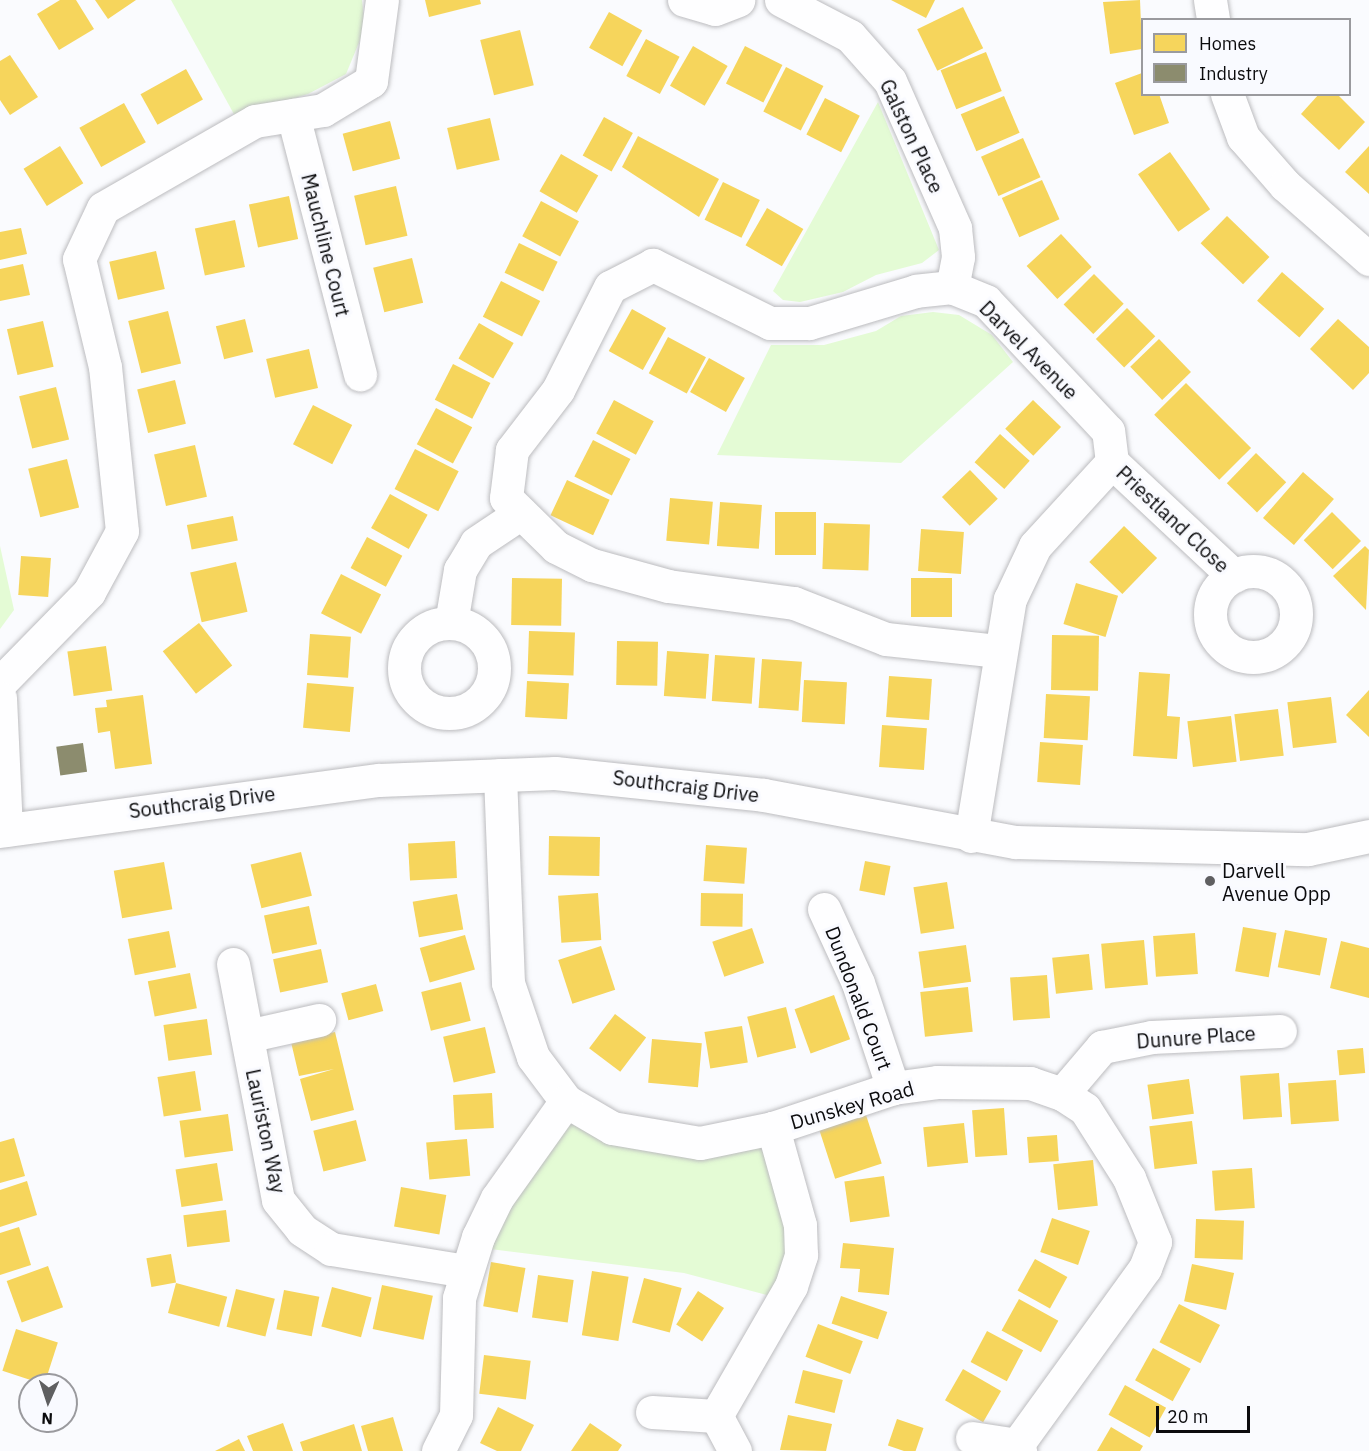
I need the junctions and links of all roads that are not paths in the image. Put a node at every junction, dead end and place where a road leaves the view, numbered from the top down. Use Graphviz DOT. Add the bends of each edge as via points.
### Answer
graph roads {
  1 [pos="382,0"];
  2 [pos="684,0"];
  3 [pos="738,0"];
  4 [pos="781,0"];
  5 [pos="1210,0"];
  6 [pos="1213,18"];
  7 [pos="1228,96"];
  8 [pos="293,115"];
  9 [pos="1369,259"];
  10 [pos="951,287"];
  11 [pos="360,375"];
  12 [pos="1112,462"];
  13 [pos="521,513"];
  14 [pos="1234,576"];
  15 [pos="451,623"];
  16 [pos="999,651"];
  17 [pos="0,683"];
  18 [pos="0,698"];
  19 [pos="500,775"];
  20 [pos="3,830"];
  21 [pos="971,836"];
  22 [pos="1369,836"];
  23 [pos="824,909"];
  24 [pos="233,964"];
  25 [pos="319,1020"];
  26 [pos="1280,1031"];
  27 [pos="246,1036"];
  28 [pos="893,1088"];
  29 [pos="1062,1094"];
  30 [pos="566,1101"];
  31 [pos="773,1128"];
  32 [pos="466,1271"];
  33 [pos="652,1412"];
  34 [pos="716,1416"];
  35 [pos="972,1438"];
  36 [pos="1019,1448"];
  37 [pos="438,1451"];
  38 [pos="735,1451"];
  1 -- 8 [label="street" via="371,81 323,110"];
  2 -- 3 [label="street" via="715,9"];
  4 -- 10 [label="street, Galston Place" via="850,36 890,81 955,228 958,257"];
  5 -- 6 [label="street"];
  7 -- 9 [label="street" via="1242,137 1286,185"];
  8 -- 11 [label="street, Mauchline Court"];
  8 -- 17 [label="street" via="255,121 103,208 79,260 105,368 122,531 89,592"];
  10 -- 12 [label="street, Darvel Avenue" via="986,301 1108,431"];
  10 -- 13 [label="street, Darvel Avenue" via="916,291 809,323 770,323 653,265 610,287 558,390 512,450 506,498"];
  12 -- 14 [label="street, Priestland Close"];
  12 -- 16 [label="street" via="1035,546 1010,599"];
  13 -- 15 [label="street" via="471,552 460,570"];
  13 -- 16 [label="street, Darvel Avenue" via="556,547 592,565 668,585 794,603 886,639"];
  16 -- 21 [label="street"];
  18 -- 20 [label="street"];
  19 -- 20 [label="street, Southcraig Drive" via="379,780"];
  19 -- 21 [label="street, Southcraig Drive" via="612,776 764,795"];
  19 -- 30 [label="street, Dunskey Road" via="508,983 533,1057"];
  21 -- 22 [label="street, Southcraig Drive" via="1015,842 1308,849"];
  23 -- 28 [label="street, Dundonald Court" via="858,983"];
  24 -- 27 [label="street, Lauriston Way"];
  25 -- 27 [label="street"];
  26 -- 29 [label="street, Dunure Place" via="1152,1037 1102,1047"];
  27 -- 32 [label="street, Lauriston Way" via="278,1200 302,1230 331,1248"];
  28 -- 29 [label="street, Dunskey Road" via="995,1080"];
  28 -- 31 [label="street, Dunskey Road"];
  29 -- 36 [label="street, Dunskey Road" via="1085,1109 1150,1218 1155,1242 1145,1268"];
  30 -- 31 [label="street, Dunskey Road" via="612,1128 674,1142 700,1143"];
  30 -- 32 [label="street" via="497,1198"];
  31 -- 34 [label="street" via="800,1225 801,1255 791,1286"];
  32 -- 37 [label="street" via="459,1298 456,1415"];
  33 -- 34 [label="street"];
  34 -- 38 [label="street"];
  35 -- 36 [label="street, Dunskey Road"];
}
